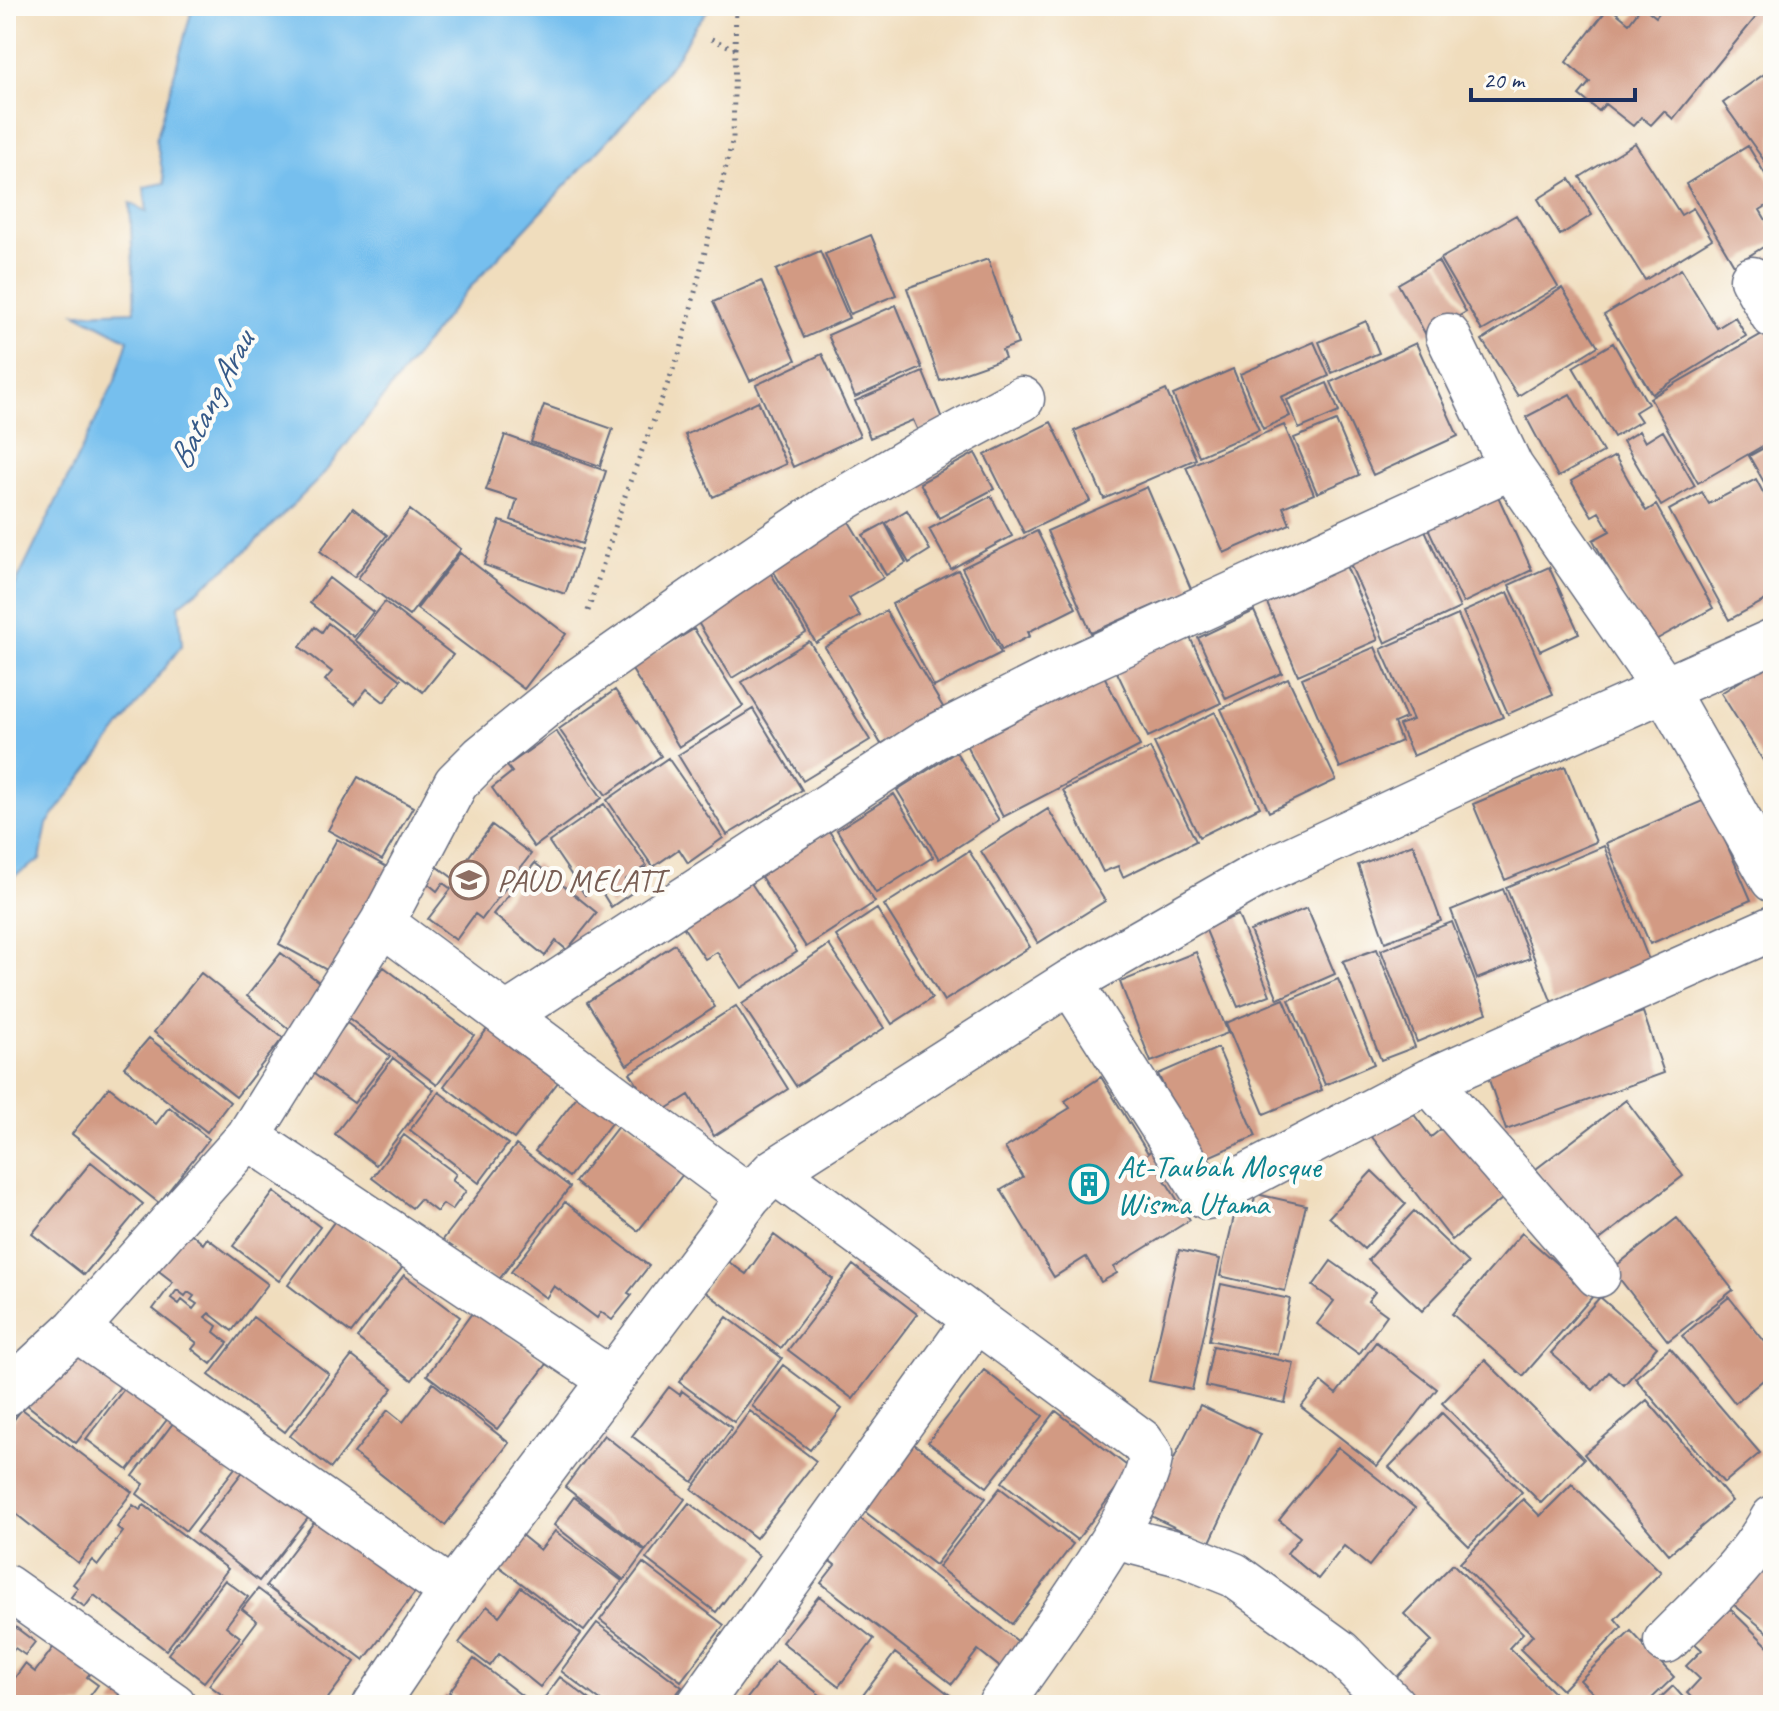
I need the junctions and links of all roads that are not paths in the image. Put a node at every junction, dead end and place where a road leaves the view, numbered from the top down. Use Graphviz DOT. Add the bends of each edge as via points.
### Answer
graph roads {
  1 [pos="1752,279"];
  2 [pos="1773,316"];
  3 [pos="1448,336"];
  4 [pos="1022,399"];
  5 [pos="1511,467"];
  6 [pos="1773,641"];
  7 [pos="1665,690"];
  8 [pos="1773,880"];
  9 [pos="382,923"];
  10 [pos="1773,928"];
  11 [pos="1070,982"];
  12 [pos="507,1015"];
  13 [pos="1429,1081"];
  14 [pos="248,1137"];
  15 [pos="762,1184"];
  16 [pos="1598,1275"];
  17 [pos="976,1319"];
  18 [pos="76,1329"];
  19 [pos="611,1380"];
  20 [pos="6,1394"];
  21 [pos="1773,1518"];
  22 [pos="1114,1537"];
  23 [pos="6,1587"];
  24 [pos="452,1591"];
  25 [pos="1666,1641"];
  26 [pos="174,1705"];
  27 [pos="375,1705"];
  28 [pos="699,1705"];
  29 [pos="1000,1705"];
  30 [pos="1393,1705"];
  1 -- 2 [label="street"];
  3 -- 5 [label="street"];
  4 -- 9 [label="street" via="825,510 562,692 482,757 456,783"];
  5 -- 7 [label="street"];
  5 -- 12 [label="street" via="1063,672 931,739"];
  6 -- 7 [label="street"];
  7 -- 8 [label="street"];
  7 -- 11 [label="street" via="1257,875"];
  9 -- 12 [label="street"];
  9 -- 14 [label="street"];
  10 -- 13 [label="street"];
  11 -- 13 [label="street" via="1207,1197"];
  11 -- 15 [label="street"];
  12 -- 15 [label="street"];
  13 -- 16 [label="street"];
  14 -- 18 [label="street"];
  14 -- 19 [label="street"];
  15 -- 17 [label="street"];
  15 -- 19 [label="street"];
  17 -- 22 [label="street" via="1146,1446 1148,1474"];
  17 -- 28 [label="street"];
  18 -- 20 [label="street"];
  18 -- 24 [label="street"];
  19 -- 24 [label="street"];
  21 -- 25 [label="street" via="1751,1554"];
  22 -- 29 [label="street"];
  22 -- 30 [label="street" via="1234,1575 1340,1652"];
  23 -- 26 [label="street"];
  24 -- 27 [label="street"];
}
